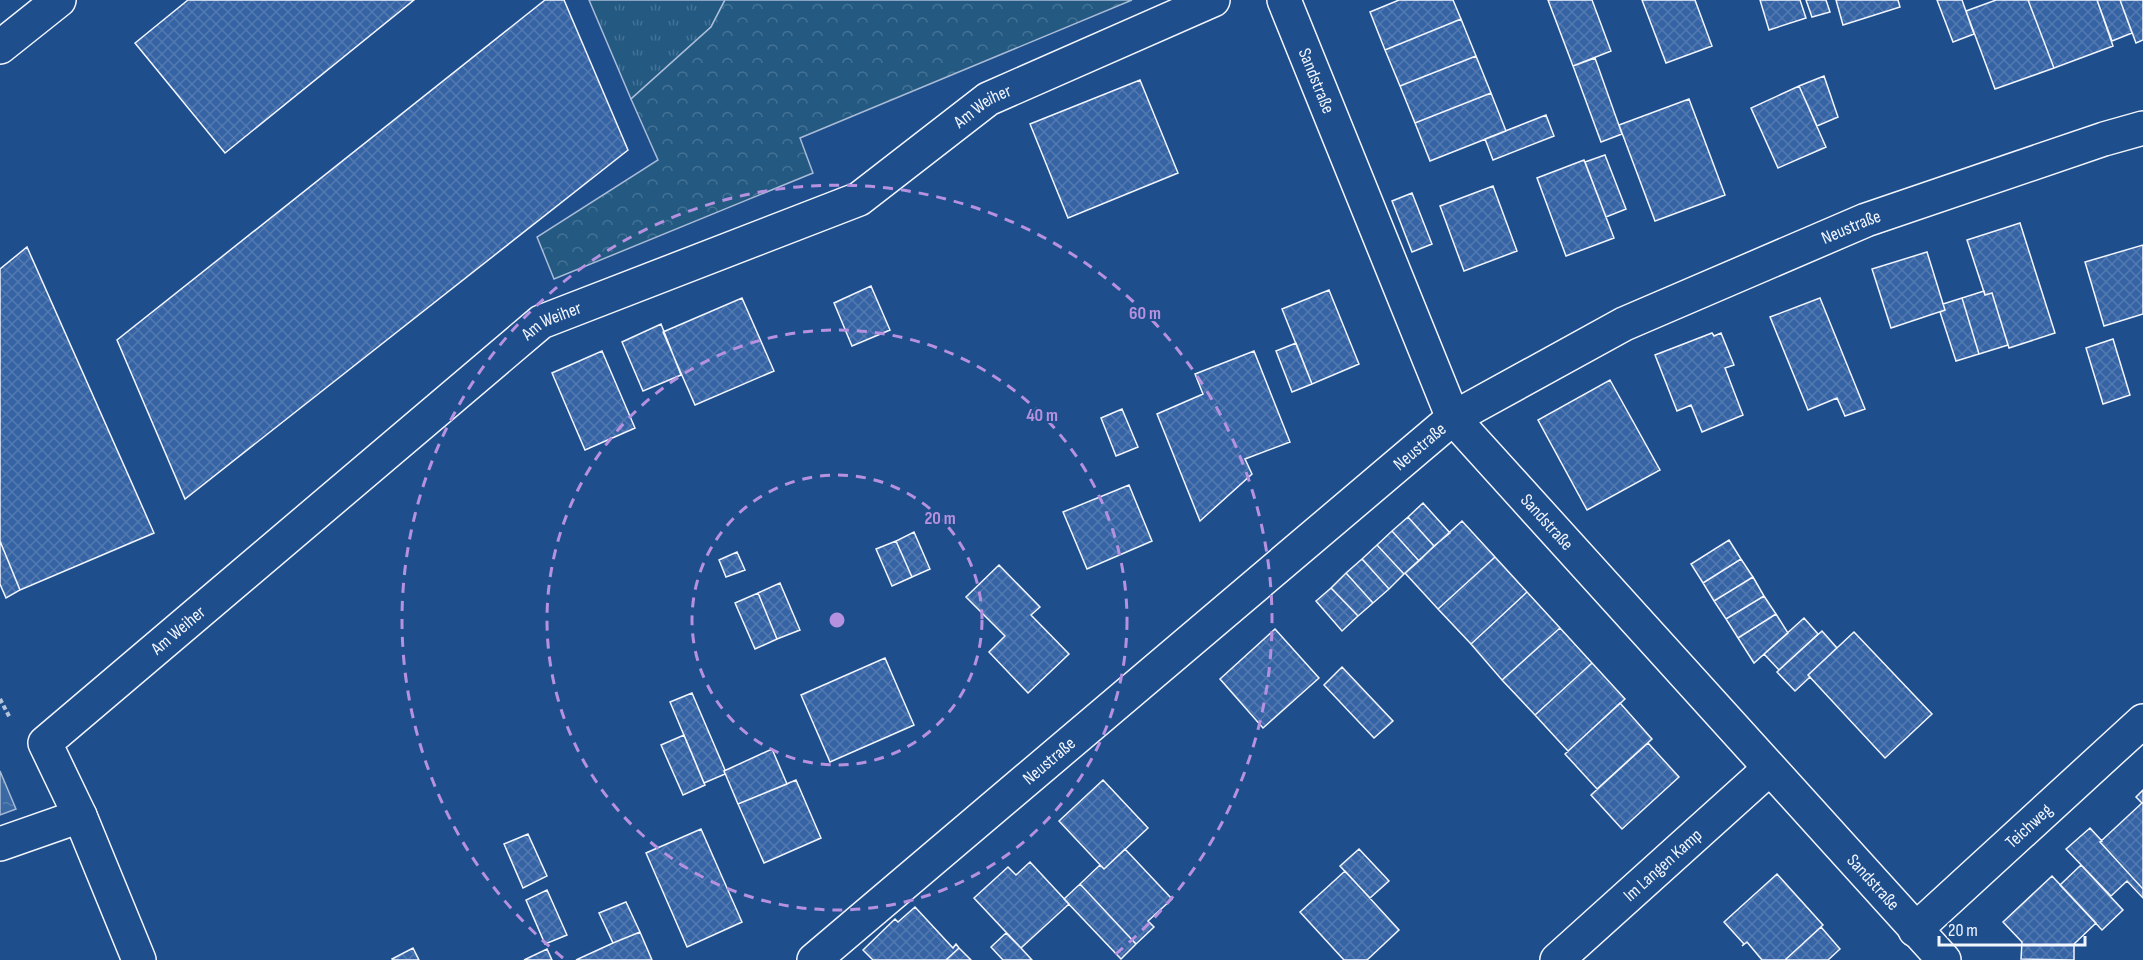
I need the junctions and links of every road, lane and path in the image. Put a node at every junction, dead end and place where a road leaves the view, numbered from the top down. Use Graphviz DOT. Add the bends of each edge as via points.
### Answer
graph roads {
  1 [pos="59,0"];
  2 [pos="1213,0"];
  3 [pos="1284,0"];
  4 [pos="0,47"];
  5 [pos="2143,128"];
  6 [pos="1453,418"];
  7 [pos="2143,721"];
  8 [pos="1769,769"];
  9 [pos="80,816"];
  10 [pos="0,844"];
  11 [pos="1915,930"];
  12 [pos="139,960"];
  13 [pos="814,960"];
  14 [pos="1557,960"];
  15 [pos="1944,960"];
  1 -- 4 [label="street"];
  2 -- 9 [label="street, Am Weiher" via="988,99 859,199 541,322 45,743"];
  3 -- 6 [label="street, Sandstraße"];
  5 -- 6 [label="street, Neustraße" via="1866,220 1624,324"];
  6 -- 8 [label="street, Sandstraße"];
  6 -- 13 [label="street, Neustraße"];
  7 -- 11 [label="street, Teichweg"];
  8 -- 11 [label="street, Sandstraße"];
  8 -- 14 [label="street, Im Langen Kamp"];
  9 -- 10 [label="street"];
  9 -- 12 [label="street, Am Weiher"];
  11 -- 15 [label="street, Sandstraße"];
}
